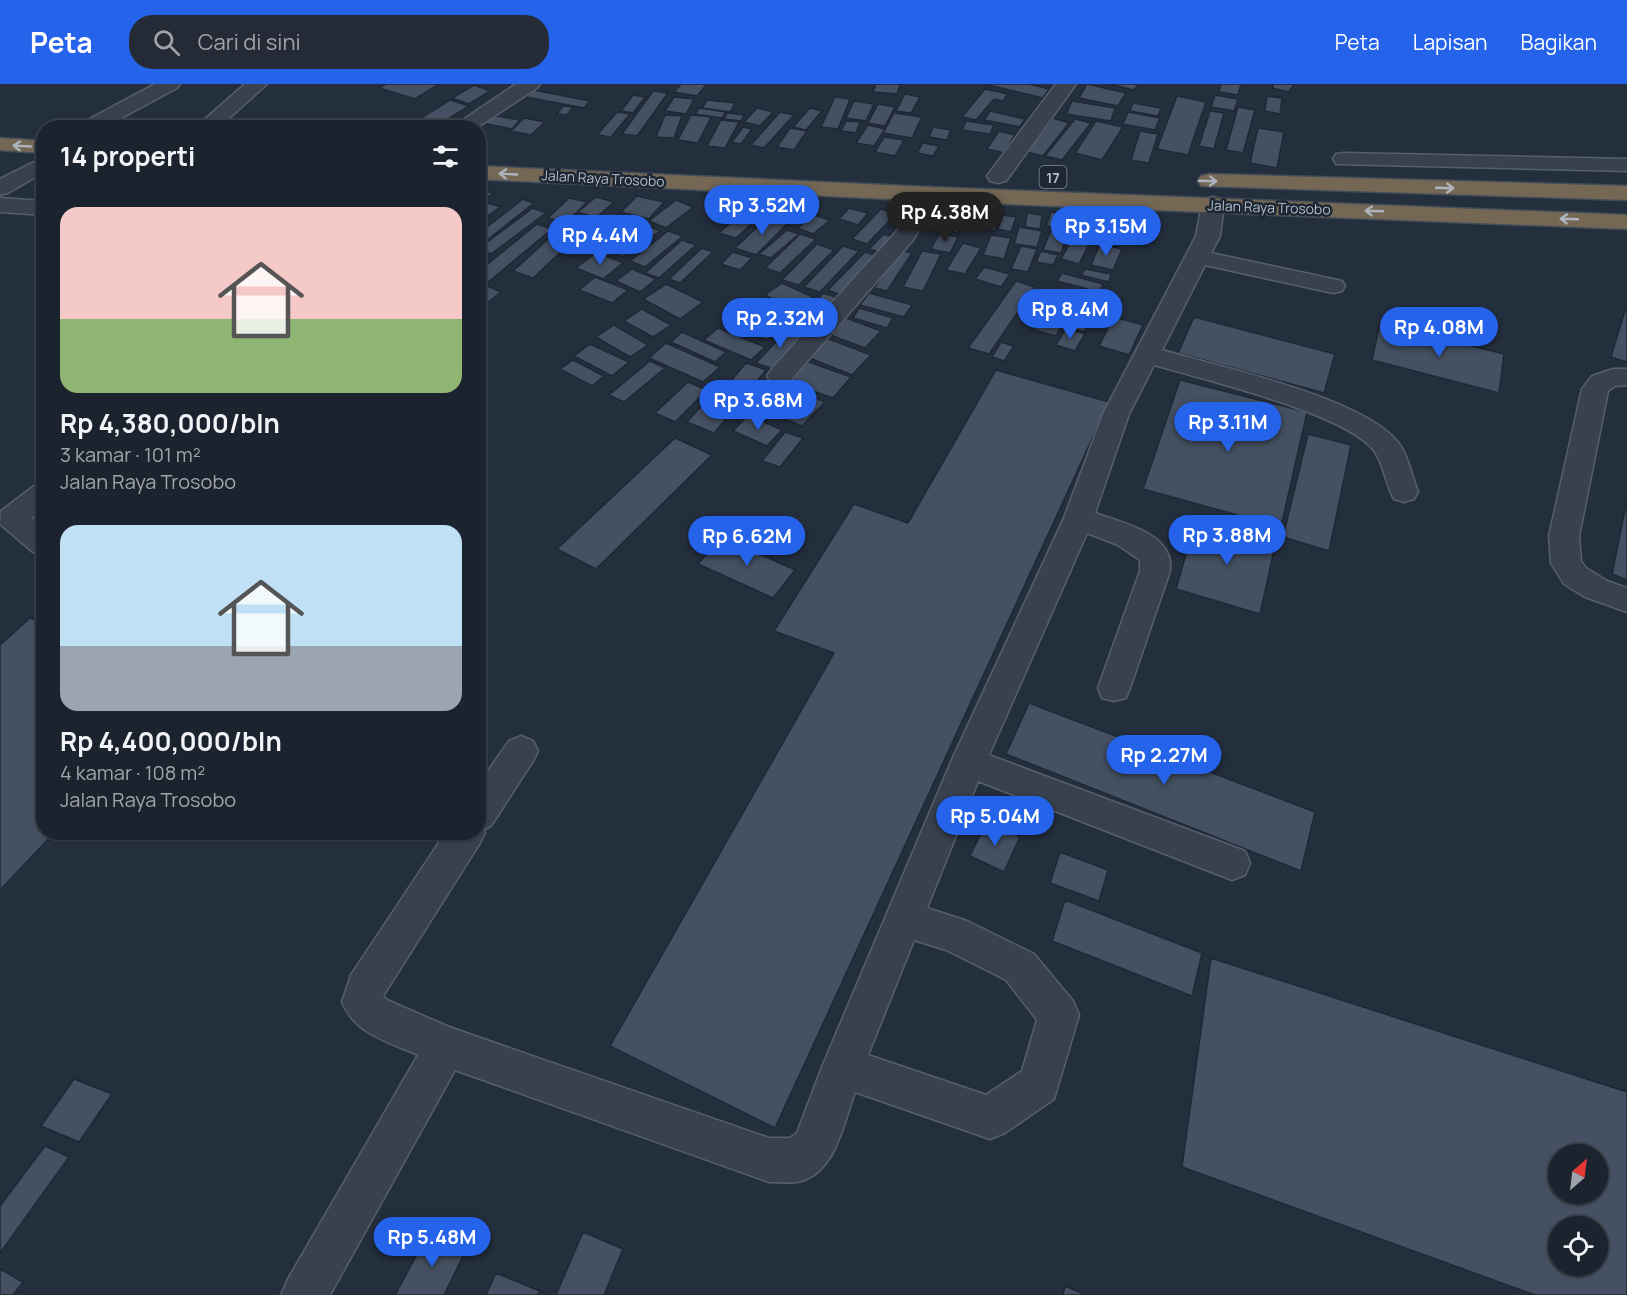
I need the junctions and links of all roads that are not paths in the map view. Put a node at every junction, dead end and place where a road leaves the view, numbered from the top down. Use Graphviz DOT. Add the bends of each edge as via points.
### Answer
graph roads {
  1 [pos="170,84"];
  2 [pos="256,84"];
  3 [pos="530,84"];
  4 [pos="1066,84"];
  5 [pos="102,120"];
  6 [pos="214,120"];
  7 [pos="474,120"];
  8 [pos="0,126"];
  9 [pos="36,128"];
  10 [pos="0,144"];
  11 [pos="36,146"];
  12 [pos="486,152"];
  13 [pos="620,158"];
  14 [pos="1344,159"];
  15 [pos="1627,165"];
  16 [pos="36,168"];
  17 [pos="486,172"];
  18 [pos="974,175"];
  19 [pos="998,176"];
  20 [pos="1022,176"];
  21 [pos="1188,181"];
  22 [pos="0,188"];
  23 [pos="1627,193"];
  24 [pos="929,194"];
  25 [pos="1213,204"];
  26 [pos="0,205"];
  27 [pos="36,207"];
  28 [pos="1627,222"];
  29 [pos="1199,257"];
  30 [pos="1333,286"];
  31 [pos="1147,354"];
  32 [pos="780,376"];
  33 [pos="1627,377"];
  34 [pos="1404,492"];
  35 [pos="36,499"];
  36 [pos="1079,518"];
  37 [pos="36,538"];
  38 [pos="1627,600"];
  39 [pos="1114,688"];
  40 [pos="521,751"];
  41 [pos="968,762"];
  42 [pos="486,803"];
  43 [pos="462,840"];
  44 [pos="1232,863"];
  45 [pos="903,919"];
  46 [pos="446,1046"];
  47 [pos="843,1066"];
  48 [pos="304,1295"];
  1 -- 5 [label="street"];
  2 -- 6 [label="street"];
  3 -- 7 [label="street"];
  4 -- 19 [label="street"];
  8 -- 9 [label="highway"];
  11 -- 10 [label="highway, one-way"];
  12 -- 13 [label="highway, Jalan Raya Trosobo"];
  14 -- 15 [label="street"];
  16 -- 22 [label="street"];
  24 -- 17 [label="highway, Jalan Raya Trosobo / 17, one-way"];
  18 -- 19 [label="highway, 17"];
  19 -- 20 [label="highway, 17"];
  21 -- 23 [label="highway, Jalan Raya Trosobo, one-way"];
  24 -- 25 [label="highway, Jalan Raya Trosobo / 17"];
  24 -- 32 [label="street" via="905,235"];
  28 -- 25 [label="highway, Jalan Raya Trosobo / 17, one-way"];
  25 -- 29 [label="street" via="1208,236"];
  26 -- 27 [label="street"];
  29 -- 30 [label="street"];
  29 -- 31 [label="street"];
  31 -- 34 [label="street" via="1309,402 1358,424 1387,447"];
  31 -- 36 [label="street" via="1116,414"];
  33 -- 38 [label="street" via="1611,377 1594,389 1564,536 1566,562 1575,576 1596,590"];
  35 -- 37 [label="street" via="11,518"];
  36 -- 39 [label="street" via="1138,543 1152,552 1156,560"];
  36 -- 41 [label="street"];
  40 -- 42 [label="street"];
  41 -- 44 [label="street"];
  41 -- 45 [label="street"];
  43 -- 46 [label="street" via="365,988 362,1002 373,1014"];
  45 -- 47 [label="street"];
  45 -- 47 [label="street" via="953,934 1020,967 1059,1015 1039,1084 990,1118"];
  46 -- 47 [label="street" via="769,1160 786,1161 797,1160 813,1148"];
  46 -- 48 [label="street"];
}
